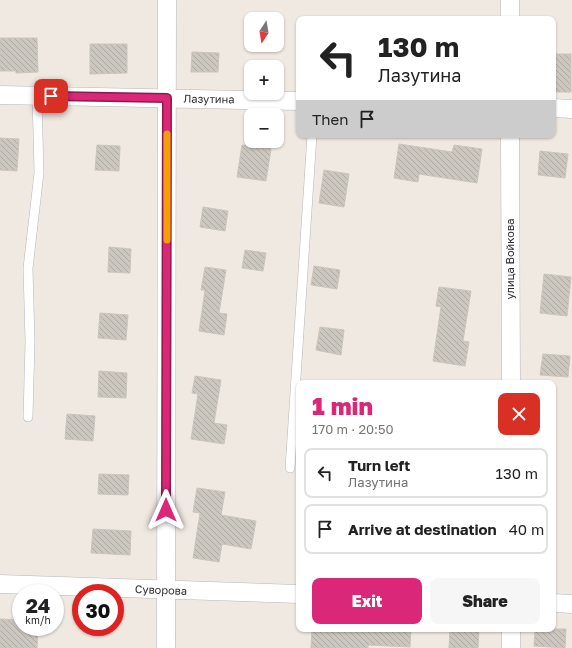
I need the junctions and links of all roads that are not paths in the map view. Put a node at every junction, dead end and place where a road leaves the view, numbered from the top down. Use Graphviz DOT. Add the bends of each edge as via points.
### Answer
graph roads {
  1 [pos="167,0"];
  2 [pos="510,0"];
  3 [pos="510,16"];
  4 [pos="0,95"];
  5 [pos="37,96"];
  6 [pos="167,98"];
  7 [pos="296,101"];
  8 [pos="556,108"];
  9 [pos="572,109"];
  10 [pos="312,138"];
  11 [pos="510,138"];
  12 [pos="511,380"];
  13 [pos="28,417"];
  14 [pos="290,468"];
  15 [pos="0,584"];
  16 [pos="166,590"];
  17 [pos="296,594"];
  18 [pos="556,604"];
  19 [pos="572,604"];
  20 [pos="511,632"];
  21 [pos="166,648"];
  22 [pos="511,648"];
  1 -- 6 [label="street"];
  2 -- 3 [label="street"];
  4 -- 5 [label="street, Лазутина"];
  5 -- 6 [label="street, Лазутина"];
  5 -- 13 [label="lane" via="39,173 28,268"];
  6 -- 7 [label="street, Лазутина"];
  6 -- 16 [label="street"];
  8 -- 9 [label="street"];
  10 -- 14 [label="lane"];
  11 -- 12 [label="street, улица Войкова"];
  15 -- 16 [label="street, Суворова"];
  16 -- 17 [label="street, Суворова"];
  16 -- 21 [label="street"];
  18 -- 19 [label="street"];
  20 -- 22 [label="street"];
}
